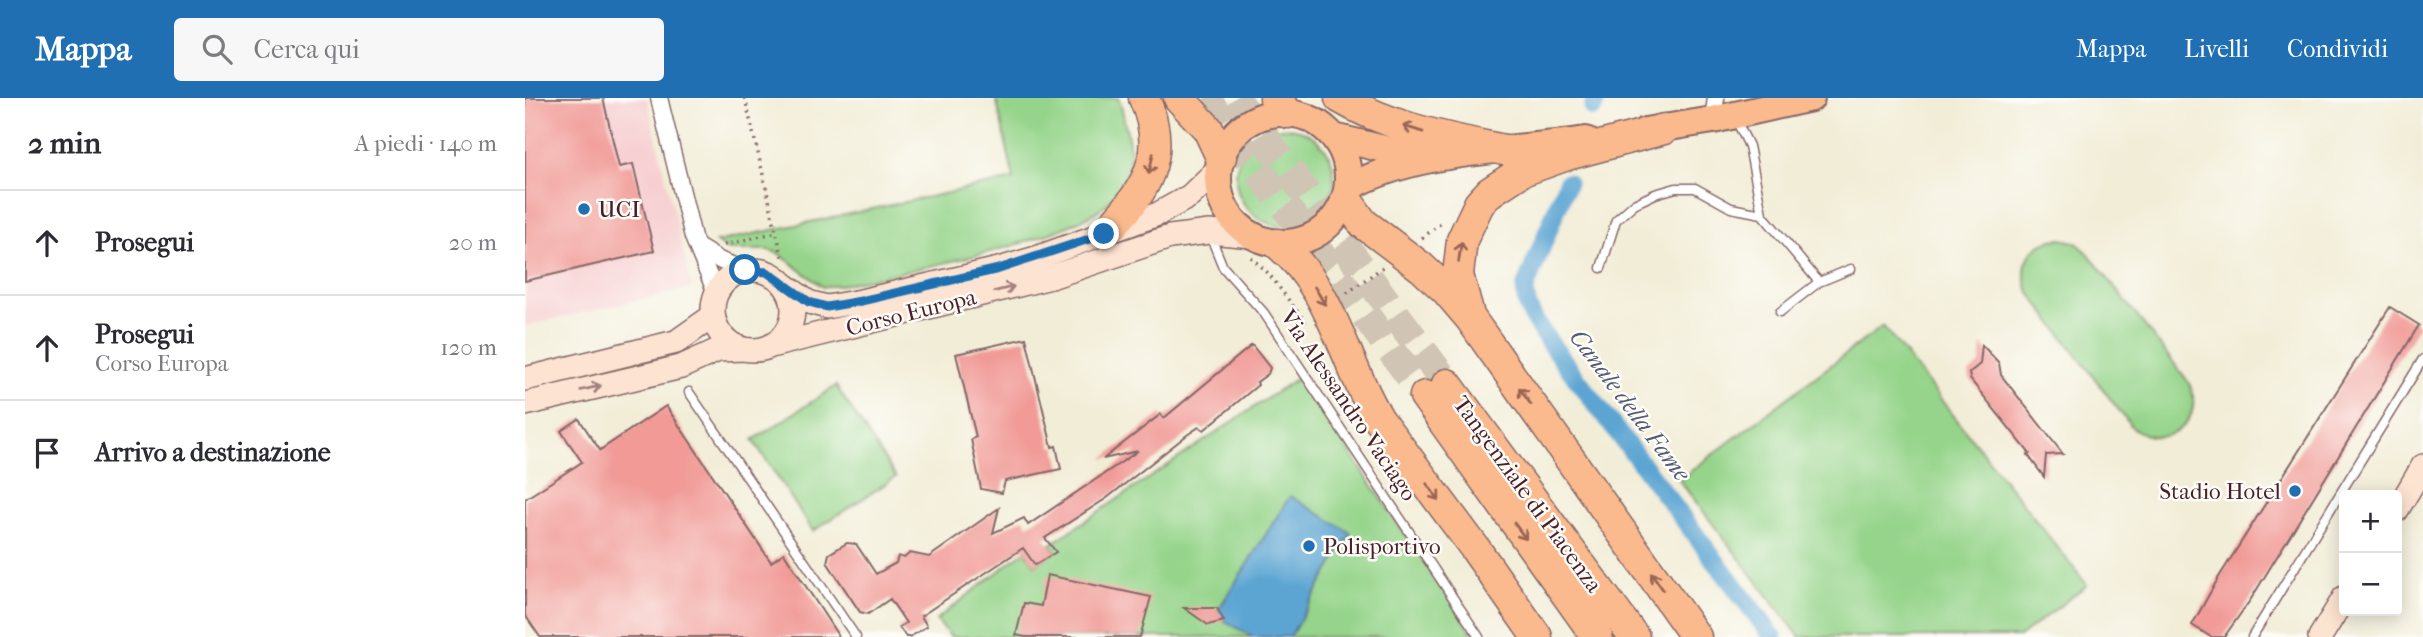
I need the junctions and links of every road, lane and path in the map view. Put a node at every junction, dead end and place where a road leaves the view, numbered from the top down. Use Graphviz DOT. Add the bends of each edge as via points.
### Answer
graph roads {
  1 [pos="659,98"];
  2 [pos="745,98"];
  3 [pos="1145,98"];
  4 [pos="1179,98"];
  5 [pos="1340,98"];
  6 [pos="1811,98"];
  7 [pos="1281,105"];
  8 [pos="1721,111"];
  9 [pos="1664,129"];
  10 [pos="1334,137"];
  11 [pos="1504,150"];
  12 [pos="1446,156"];
  13 [pos="1220,163"];
  14 [pos="1347,194"];
  15 [pos="1762,214"];
  16 [pos="777,232"];
  17 [pos="1209,232"];
  18 [pos="1104,234"];
  19 [pos="1265,240"];
  20 [pos="698,247"];
  21 [pos="717,247"];
  22 [pos="783,260"];
  23 [pos="1392,260"];
  24 [pos="1601,268"];
  25 [pos="1851,269"];
  26 [pos="745,270"];
  27 [pos="1819,282"];
  28 [pos="785,285"];
  29 [pos="1344,296"];
  30 [pos="715,305"];
  31 [pos="1780,312"];
  32 [pos="1470,318"];
  33 [pos="771,346"];
  34 [pos="744,349"];
  35 [pos="2423,359"];
  36 [pos="525,379"];
  37 [pos="689,392"];
  38 [pos="525,404"];
  39 [pos="2423,467"];
  40 [pos="2402,502"];
  41 [pos="2339,606"];
  42 [pos="856,637"];
  43 [pos="1479,637"];
  44 [pos="1537,637"];
  45 [pos="1597,637"];
  46 [pos="1634,637"];
  47 [pos="1696,637"];
  48 [pos="2252,637"];
  49 [pos="2320,637"];
  1 -- 20 [label="street"];
  2 -- 16 [label="path"];
  3 -- 18 [label="highway, one-way" via="1154,131 1150,174 1125,213"];
  4 -- 13 [label="highway" via="1207,129"];
  11 -- 5 [label="highway, one-way" via="1407,128"];
  6 -- 8 [label="main road"];
  7 -- 10 [label="main road" via="1321,125"];
  7 -- 13 [label="main road" via="1231,138"];
  8 -- 9 [label="main road"];
  8 -- 15 [label="lane" via="1749,146"];
  9 -- 11 [label="main road"];
  32 -- 9 [label="highway, one-way" via="1458,275 1462,240 1490,192 1523,171 1567,155"];
  10 -- 12 [label="main road" via="1388,150"];
  10 -- 14 [label="main road" via="1349,170"];
  11 -- 12 [label="main road"];
  12 -- 14 [label="main road" via="1380,173"];
  13 -- 18 [label="main road, Corso Europa" via="1176,205"];
  13 -- 19 [label="main road" via="1218,184 1229,215 1240,227"];
  14 -- 19 [label="main road" via="1335,218 1319,233 1300,242"];
  14 -- 32 [label="highway" via="1363,223 1421,267"];
  15 -- 24 [label="lane" via="1731,208 1695,188 1655,194 1616,220"];
  15 -- 27 [label="lane"];
  16 -- 21 [label="path"];
  16 -- 22 [label="path"];
  17 -- 19 [label="main road, Corso Europa"];
  33 -- 17 [label="main road, Corso Europa, one-way" via="1051,277 1170,237"];
  17 -- 43 [label="lane, Via Alessandro Vaciago" via="1223,267 1264,313"];
  18 -- 28 [label="main road, Corso Europa" via="999,269 841,305 809,302"];
  19 -- 44 [label="highway, one-way" via="1293,256 1304,269 1327,308 1366,400"];
  20 -- 26 [label="street"];
  20 -- 30 [label="street"];
  23 -- 29 [label="path"];
  25 -- 27 [label="lane"];
  26 -- 28 [label="main road" via="767,272"];
  26 -- 30 [label="main road" via="723,283"];
  27 -- 31 [label="lane"];
  28 -- 33 [label="main road" via="794,307 792,319 781,339"];
  30 -- 34 [label="main road" via="717,327 733,345"];
  30 -- 36 [label="main road" via="676,342"];
  47 -- 32 [label="highway, one-way"];
  33 -- 34 [label="main road"];
  38 -- 34 [label="main road, one-way" via="681,367 718,350"];
  35 -- 48 [label="lane"];
  37 -- 42 [label="lane"];
  39 -- 40 [label="main road"];
  41 -- 49 [label="main road"];
  46 -- 45 [label="highway, Tangenziale di Piacenza, one-way" via="1436,390"];
}
